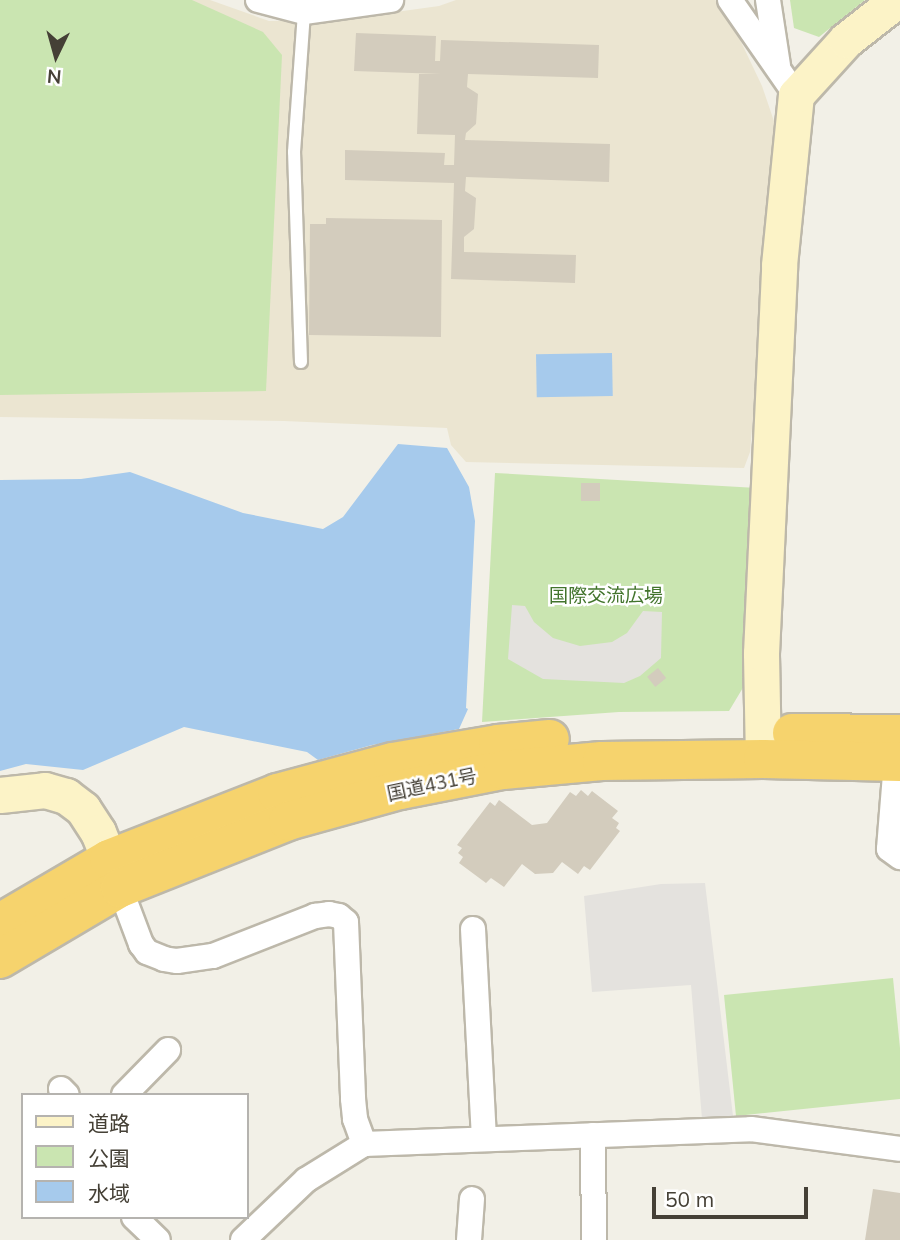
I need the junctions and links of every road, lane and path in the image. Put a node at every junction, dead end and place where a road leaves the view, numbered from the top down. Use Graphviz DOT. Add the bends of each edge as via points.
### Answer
graph roads {
  1 [pos="258,0"];
  2 [pos="391,0"];
  3 [pos="730,0"];
  4 [pos="768,0"];
  5 [pos="895,5"];
  6 [pos="304,12"];
  7 [pos="787,83"];
  8 [pos="301,362"];
  9 [pos="763,746"];
  10 [pos="899,752"];
  11 [pos="0,795"];
  12 [pos="900,857"];
  13 [pos="114,873"];
  14 [pos="0,923"];
  15 [pos="473,929"];
  16 [pos="0,959"];
  17 [pos="168,1049"];
  18 [pos="126,1093"];
  19 [pos="593,1135"];
  20 [pos="484,1138"];
  21 [pos="364,1144"];
  22 [pos="900,1149"];
  23 [pos="472,1199"];
  24 [pos="136,1219"];
  25 [pos="158,1240"];
  26 [pos="243,1240"];
  27 [pos="469,1240"];
  28 [pos="594,1240"];
  1 -- 6 [label="street"];
  2 -- 6 [label="street"];
  3 -- 7 [label="street"];
  4 -- 7 [label="street"];
  5 -- 7 [label="street"];
  6 -- 8 [label="lane" via="294,152"];
  7 -- 9 [label="street" via="761,653"];
  9 -- 10 [label="highway, 国道431号"];
  9 -- 13 [label="highway, 国道431号" via="503,770 400,790"];
  10 -- 12 [label="street" via="889,849"];
  11 -- 13 [label="street" via="46,789 66,796 83,809"];
  13 -- 14 [label="highway, 国道431号"];
  13 -- 16 [label="highway, 国道431号"];
  13 -- 21 [label="street" via="141,944 164,959 213,956 315,916 339,916 346,922 353,1099"];
  15 -- 20 [label="street"];
  17 -- 18 [label="street"];
  19 -- 20 [label="street"];
  19 -- 22 [label="street" via="751,1129"];
  19 -- 28 [label="street"];
  20 -- 21 [label="street"];
  21 -- 26 [label="street" via="306,1180"];
  23 -- 27 [label="street"];
  24 -- 25 [label="street"];
}
